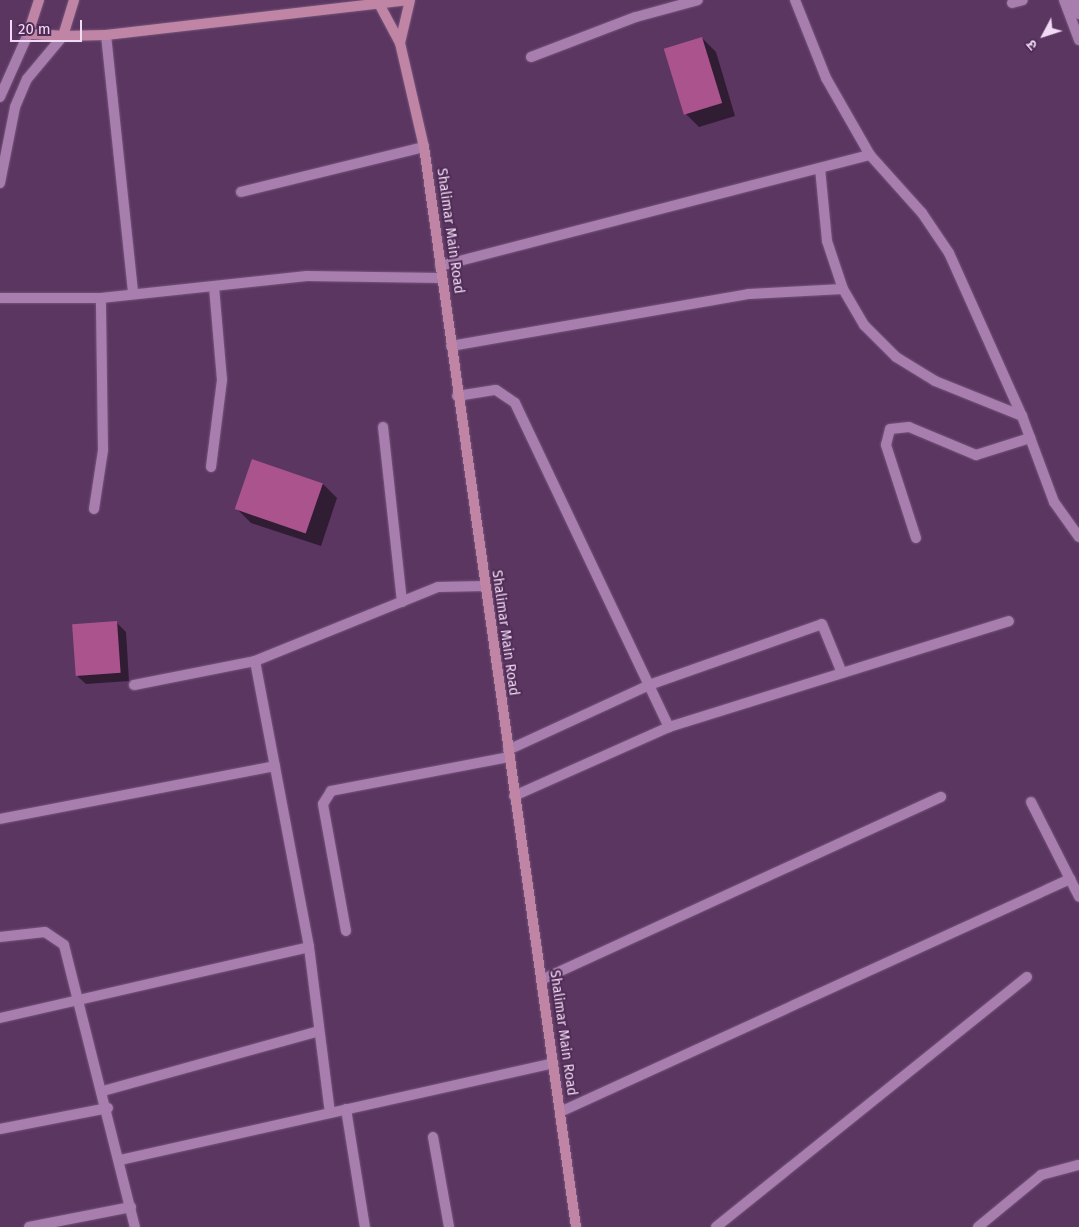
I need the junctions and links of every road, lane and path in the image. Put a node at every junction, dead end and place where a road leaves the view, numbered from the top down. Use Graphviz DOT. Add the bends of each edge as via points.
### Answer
graph roads {
  1 [pos="39,0"];
  2 [pos="74,0"];
  3 [pos="409,0"];
  4 [pos="698,0"];
  5 [pos="795,0"];
  6 [pos="1023,0"];
  7 [pos="1064,0"];
  8 [pos="1074,0"];
  9 [pos="378,3"];
  10 [pos="1012,3"];
  11 [pos="1079,14"];
  12 [pos="28,34"];
  13 [pos="106,35"];
  14 [pos="63,36"];
  15 [pos="1079,40"];
  16 [pos="400,43"];
  17 [pos="531,57"];
  18 [pos="0,96"];
  19 [pos="424,147"];
  20 [pos="870,154"];
  21 [pos="820,168"];
  22 [pos="0,183"];
  23 [pos="241,192"];
  24 [pos="440,266"];
  25 [pos="442,278"];
  26 [pos="214,286"];
  27 [pos="843,290"];
  28 [pos="133,294"];
  29 [pos="0,298"];
  30 [pos="101,298"];
  31 [pos="452,346"];
  32 [pos="456,396"];
  33 [pos="1022,416"];
  34 [pos="383,427"];
  35 [pos="1030,438"];
  36 [pos="211,467"];
  37 [pos="94,509"];
  38 [pos="1079,537"];
  39 [pos="916,538"];
  40 [pos="485,586"];
  41 [pos="402,602"];
  42 [pos="1009,621"];
  43 [pos="255,661"];
  44 [pos="842,673"];
  45 [pos="134,685"];
  46 [pos="649,685"];
  47 [pos="669,727"];
  48 [pos="508,754"];
  49 [pos="275,766"];
  50 [pos="514,796"];
  51 [pos="941,797"];
  52 [pos="1032,802"];
  53 [pos="0,819"];
  54 [pos="1070,879"];
  55 [pos="1079,897"];
  56 [pos="346,931"];
  57 [pos="0,937"];
  58 [pos="309,947"];
  59 [pos="1027,977"];
  60 [pos="541,980"];
  61 [pos="80,1000"];
  62 [pos="0,1018"];
  63 [pos="319,1031"];
  64 [pos="553,1063"];
  65 [pos="103,1091"];
  66 [pos="108,1108"];
  67 [pos="346,1109"];
  68 [pos="560,1112"];
  69 [pos="330,1113"];
  70 [pos="0,1129"];
  71 [pos="433,1137"];
  72 [pos="120,1160"];
  73 [pos="1079,1165"];
  74 [pos="131,1207"];
  75 [pos="29,1227"];
  76 [pos="135,1227"];
  77 [pos="365,1227"];
  78 [pos="449,1227"];
  79 [pos="576,1227"];
  80 [pos="716,1227"];
  81 [pos="978,1227"];
  1 -- 12 [label="street"];
  2 -- 14 [label="street"];
  3 -- 9 [label="street"];
  3 -- 16 [label="street, Shalimar Main Road"];
  4 -- 17 [label="street" via="636,17"];
  5 -- 20 [label="street" via="826,78"];
  6 -- 10 [label="street"];
  7 -- 15 [label="street"];
  8 -- 11 [label="street"];
  9 -- 13 [label="street"];
  9 -- 16 [label="street, Shalimar Main Road"];
  12 -- 14 [label="street"];
  12 -- 18 [label="street"];
  13 -- 14 [label="street"];
  13 -- 28 [label="street"];
  14 -- 22 [label="street" via="27,79 15,107"];
  16 -- 19 [label="street, Shalimar Main Road"];
  19 -- 23 [label="street"];
  19 -- 24 [label="street, Shalimar Main Road"];
  20 -- 21 [label="street"];
  20 -- 33 [label="street" via="922,213 949,254"];
  21 -- 24 [label="street"];
  21 -- 27 [label="street" via="828,241"];
  24 -- 25 [label="street, Shalimar Main Road"];
  25 -- 26 [label="street" via="307,276"];
  25 -- 31 [label="street, Shalimar Main Road"];
  26 -- 28 [label="street"];
  26 -- 36 [label="street" via="222,380"];
  27 -- 31 [label="street" via="749,294"];
  27 -- 33 [label="street" via="864,325 896,357 935,381"];
  28 -- 30 [label="street"];
  29 -- 30 [label="street"];
  30 -- 37 [label="street" via="103,450"];
  31 -- 32 [label="street, Shalimar Main Road"];
  32 -- 40 [label="street, Shalimar Main Road"];
  32 -- 46 [label="street" via="496,390 515,403"];
  33 -- 35 [label="street"];
  34 -- 41 [label="street"];
  35 -- 38 [label="street" via="1054,502"];
  35 -- 39 [label="street" via="970,454 909,427 890,429 886,445"];
  40 -- 41 [label="street" via="438,587"];
  40 -- 48 [label="street, Shalimar Main Road"];
  41 -- 43 [label="street"];
  42 -- 44 [label="street"];
  43 -- 45 [label="street"];
  43 -- 49 [label="street"];
  44 -- 46 [label="street" via="822,624"];
  44 -- 47 [label="street"];
  46 -- 47 [label="street"];
  46 -- 48 [label="street"];
  47 -- 50 [label="street"];
  48 -- 50 [label="street, Shalimar Main Road"];
  48 -- 56 [label="street" via="331,791 323,804"];
  49 -- 53 [label="street"];
  49 -- 58 [label="street"];
  50 -- 60 [label="street, Shalimar Main Road"];
  51 -- 60 [label="street"];
  52 -- 54 [label="street"];
  54 -- 55 [label="street"];
  54 -- 68 [label="street"];
  57 -- 61 [label="street" via="36,932 57,936"];
  58 -- 61 [label="street"];
  58 -- 63 [label="street"];
  59 -- 80 [label="street"];
  60 -- 64 [label="street, Shalimar Main Road"];
  61 -- 62 [label="street"];
  61 -- 65 [label="street"];
  63 -- 65 [label="street"];
  63 -- 69 [label="street"];
  64 -- 67 [label="street"];
  64 -- 68 [label="street, Shalimar Main Road"];
  65 -- 66 [label="street"];
  66 -- 70 [label="street"];
  66 -- 72 [label="street"];
  67 -- 69 [label="street"];
  67 -- 77 [label="street"];
  68 -- 79 [label="street, Shalimar Main Road"];
  69 -- 72 [label="street"];
  71 -- 78 [label="street"];
  72 -- 74 [label="street"];
  73 -- 81 [label="street" via="1041,1176"];
  74 -- 75 [label="street"];
  74 -- 76 [label="street"];
}
